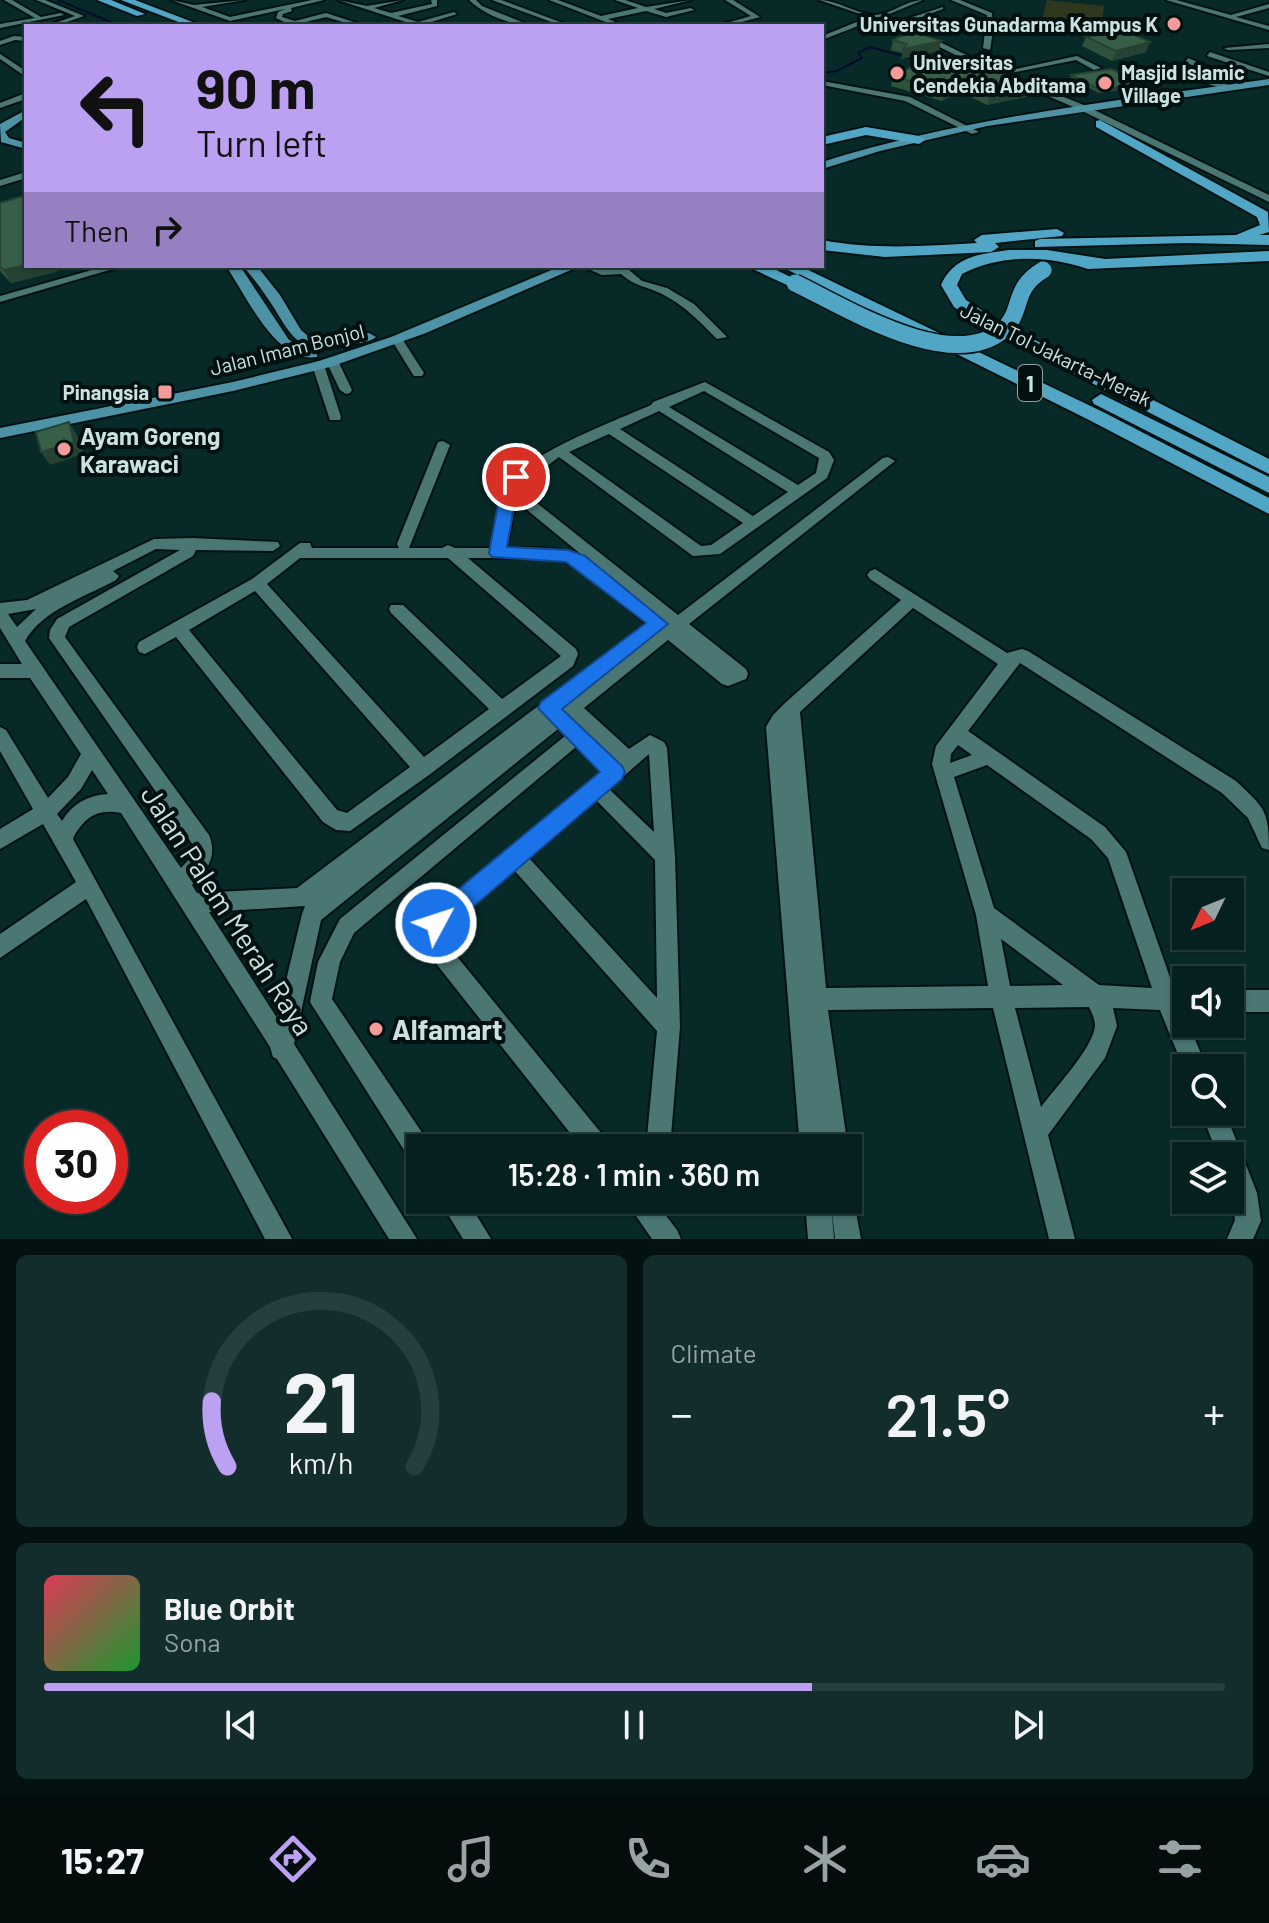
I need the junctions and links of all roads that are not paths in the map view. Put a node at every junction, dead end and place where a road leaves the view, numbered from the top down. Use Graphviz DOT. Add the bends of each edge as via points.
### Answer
graph roads {
  1 [pos="7,0"];
  2 [pos="39,0"];
  3 [pos="100,0"];
  4 [pos="126,0"];
  5 [pos="174,0"];
  6 [pos="242,0"];
  7 [pos="319,0"];
  8 [pos="338,0"];
  9 [pos="400,0"];
  10 [pos="434,0"];
  11 [pos="474,0"];
  12 [pos="495,0"];
  13 [pos="552,0"];
  14 [pos="618,0"];
  15 [pos="688,0"];
  16 [pos="728,0"];
  17 [pos="822,0"];
  18 [pos="920,0"];
  19 [pos="954,0"];
  20 [pos="1169,0"];
  21 [pos="1264,0"];
  22 [pos="30,1"];
  23 [pos="676,1"];
  24 [pos="288,3"];
  25 [pos="15,5"];
  26 [pos="193,6"];
  27 [pos="47,8"];
  28 [pos="366,8"];
  29 [pos="941,8"];
  30 [pos="645,9"];
  31 [pos="1269,9"];
  32 [pos="28,13"];
  33 [pos="64,14"];
  34 [pos="454,14"];
  35 [pos="391,15"];
  36 [pos="876,16"];
  37 [pos="1233,16"];
  38 [pos="38,17"];
  39 [pos="601,18"];
  40 [pos="142,21"];
  41 [pos="554,21"];
  42 [pos="55,24"];
  43 [pos="167,24"];
  44 [pos="192,24"];
  45 [pos="293,24"];
  46 [pos="298,24"];
  47 [pos="356,24"];
  48 [pos="418,24"];
  49 [pos="424,24"];
  50 [pos="524,24"];
  51 [pos="543,24"];
  52 [pos="562,24"];
  53 [pos="617,24"];
  54 [pos="727,24"];
  55 [pos="897,24"];
  56 [pos="0,26"];
  57 [pos="1269,28"];
  58 [pos="24,36"];
  59 [pos="824,36"];
  60 [pos="0,44"];
  61 [pos="1269,46"];
  62 [pos="1071,47"];
  63 [pos="987,48"];
  64 [pos="1228,48"];
  65 [pos="1210,54"];
  66 [pos="0,56"];
  67 [pos="1077,58"];
  68 [pos="1188,60"];
  69 [pos="13,62"];
  70 [pos="1086,63"];
  71 [pos="1169,67"];
  72 [pos="1097,68"];
  73 [pos="24,70"];
  74 [pos="1005,74"];
  75 [pos="1269,74"];
  76 [pos="1269,82"];
  77 [pos="824,85"];
  78 [pos="1246,85"];
  79 [pos="1226,87"];
  80 [pos="19,99"];
  81 [pos="0,106"];
  82 [pos="1078,110"];
  83 [pos="24,114"];
  84 [pos="0,118"];
  85 [pos="1100,124"];
  86 [pos="967,131"];
  87 [pos="824,140"];
  88 [pos="919,140"];
  89 [pos="893,142"];
  90 [pos="0,146"];
  91 [pos="24,148"];
  92 [pos="24,149"];
  93 [pos="824,149"];
  94 [pos="824,165"];
  95 [pos="824,173"];
  96 [pos="24,176"];
  97 [pos="0,183"];
  98 [pos="1268,203"];
  99 [pos="1225,240"];
  100 [pos="1269,240"];
  101 [pos="824,244"];
  102 [pos="1269,256"];
  103 [pos="1104,263"];
  104 [pos="824,267"];
  105 [pos="111,268"];
  106 [pos="234,268"];
  107 [pos="252,268"];
  108 [pos="547,268"];
  109 [pos="567,268"];
  110 [pos="591,268"];
  111 [pos="762,268"];
  112 [pos="791,275"];
  113 [pos="505,290"];
  114 [pos="0,299"];
  115 [pos="721,337"];
  116 [pos="282,338"];
  117 [pos="397,339"];
  118 [pos="325,363"];
  119 [pos="418,373"];
  120 [pos="346,390"];
  121 [pos="191,393"];
  122 [pos="657,405"];
  123 [pos="335,417"];
  124 [pos="609,428"];
  125 [pos="0,433"];
  126 [pos="443,445"];
  127 [pos="559,451"];
  128 [pos="883,458"];
  129 [pos="1269,467"];
  130 [pos="1269,486"];
  131 [pos="509,488"];
  132 [pos="798,492"];
  133 [pos="1269,507"];
  134 [pos="753,523"];
  135 [pos="404,544"];
  136 [pos="190,548"];
  137 [pos="357,548"];
  138 [pos="448,548"];
  139 [pos="498,549"];
  140 [pos="272,550"];
  141 [pos="589,552"];
  142 [pos="875,575"];
  143 [pos="257,583"];
  144 [pos="619,584"];
  145 [pos="912,600"];
  146 [pos="397,609"];
  147 [pos="0,612"];
  148 [pos="669,623"];
  149 [pos="178,628"];
  150 [pos="17,642"];
  151 [pos="145,647"];
  152 [pos="1009,663"];
  153 [pos="0,671"];
  154 [pos="35,671"];
  155 [pos="560,708"];
  156 [pos="502,710"];
  157 [pos="957,734"];
  158 [pos="0,735"];
  159 [pos="577,736"];
  160 [pos="91,753"];
  161 [pos="990,756"];
  162 [pos="621,766"];
  163 [pos="423,769"];
  164 [pos="944,773"];
  165 [pos="596,788"];
  166 [pos="126,806"];
  167 [pos="45,813"];
  168 [pos="0,840"];
  169 [pos="62,841"];
  170 [pos="1269,841"];
  171 [pos="665,856"];
  172 [pos="515,857"];
  173 [pos="179,883"];
  174 [pos="89,885"];
  175 [pos="191,903"];
  176 [pos="306,906"];
  177 [pos="986,915"];
  178 [pos="0,947"];
  179 [pos="1172,988"];
  180 [pos="1001,996"];
  181 [pos="1095,996"];
  182 [pos="807,999"];
  183 [pos="1172,1000"];
  184 [pos="1244,1001"];
  185 [pos="1269,1001"];
  186 [pos="669,1027"];
  187 [pos="281,1049"];
  188 [pos="1219,1126"];
  189 [pos="1035,1133"];
  190 [pos="408,1134"];
  191 [pos="586,1134"];
  192 [pos="659,1134"];
  193 [pos="812,1134"];
  194 [pos="833,1134"];
  195 [pos="461,1214"];
  196 [pos="653,1214"];
  197 [pos="819,1214"];
  198 [pos="845,1214"];
  199 [pos="279,1239"];
  200 [pos="404,1239"];
  201 [pos="478,1239"];
  202 [pos="668,1239"];
  203 [pos="821,1239"];
  204 [pos="848,1239"];
  205 [pos="1062,1239"];
  206 [pos="1240,1239"];
  1 -- 25 [label="street"];
  2 -- 42 [label="street" via="81,16"];
  3 -- 40 [label="highway"];
  3 -- 43 [label="highway"];
  4 -- 44 [label="highway"];
  5 -- 26 [label="street"];
  6 -- 26 [label="street"];
  7 -- 24 [label="street"];
  8 -- 28 [label="street"];
  8 -- 45 [label="street" via="277,15"];
  9 -- 28 [label="street"];
  10 -- 35 [label="street" via="435,5"];
  11 -- 50 [label="street"];
  12 -- 41 [label="street"];
  13 -- 39 [label="street"];
  14 -- 30 [label="street"];
  15 -- 23 [label="street"];
  16 -- 54 [label="street" via="757,17"];
  17 -- 36 [label="street"];
  18 -- 36 [label="street"];
  19 -- 63 [label="street" via="990,14"];
  20 -- 37 [label="street"];
  21 -- 31 [label="street"];
  22 -- 25 [label="street"];
  23 -- 30 [label="street"];
  23 -- 30 [label="street" via="697,12 666,15"];
  24 -- 26 [label="street" via="230,19"];
  25 -- 32 [label="street"];
  27 -- 32 [label="street"];
  28 -- 35 [label="street"];
  29 -- 55 [label="street"];
  30 -- 39 [label="street"];
  31 -- 37 [label="street"];
  32 -- 38 [label="street"];
  33 -- 38 [label="street"];
  34 -- 49 [label="street"];
  35 -- 48 [label="street"];
  36 -- 55 [label="street"];
  36 -- 59 [label="street"];
  37 -- 57 [label="street"];
  38 -- 56 [label="street"];
  39 -- 53 [label="street"];
  41 -- 51 [label="street"];
  41 -- 52 [label="street"];
  46 -- 47 [label="street" via="327,15"];
  55 -- 74 [label="street"];
  58 -- 60 [label="street"];
  60 -- 69 [label="street"];
  61 -- 64 [label="street"];
  62 -- 67 [label="street" via="1090,56"];
  65 -- 75 [label="street"];
  66 -- 69 [label="street"];
  67 -- 70 [label="street"];
  67 -- 74 [label="street"];
  68 -- 78 [label="street"];
  69 -- 73 [label="street"];
  70 -- 72 [label="street"];
  70 -- 74 [label="street"];
  71 -- 79 [label="street"];
  74 -- 82 [label="street"];
  76 -- 78 [label="main road"];
  77 -- 86 [label="street" via="903,101"];
  78 -- 79 [label="main road"];
  79 -- 82 [label="main road"];
  80 -- 81 [label="street"];
  80 -- 84 [label="main road"];
  82 -- 85 [label="street"];
  82 -- 86 [label="main road"];
  82 -- 98 [label="street"];
  83 -- 91 [label="main road" via="0,132"];
  85 -- 98 [label="street"];
  85 -- 99 [label="highway" via="1267,220 1264,230"];
  86 -- 88 [label="main road"];
  86 -- 95 [label="main road"];
  87 -- 89 [label="highway" via="856,132"];
  88 -- 89 [label="highway"];
  89 -- 93 [label="highway" via="870,135"];
  89 -- 94 [label="main road"];
  90 -- 92 [label="main road"];
  96 -- 97 [label="street"];
  99 -- 100 [label="highway"];
  99 -- 101 [label="highway" via="902,253"];
  102 -- 103 [label="highway"];
  103 -- 112 [label="highway, bridge" via="1043,270 1024,281 1006,327 987,339 968,342 910,336"];
  103 -- 129 [label="highway" via="994,256 955,271 949,285 960,303 992,325"];
  104 -- 130 [label="highway, Jalan Tol Jakarta–Merak / 1"];
  105 -- 114 [label="street"];
  106 -- 116 [label="main road, Jalan Imam Bonjol"];
  107 -- 113 [label="main road, Jalan Imam Bonjol" via="295,333 319,344 379,334"];
  108 -- 113 [label="main road, Jalan Imam Bonjol"];
  109 -- 113 [label="main road, Jalan Imam Bonjol"];
  110 -- 115 [label="street" via="624,271 638,283 681,299"];
  111 -- 112 [label="highway"];
  112 -- 133 [label="highway, Jalan Tol Jakarta–Merak / 1" via="1070,403"];
  113 -- 116 [label="main road" via="330,355 301,352"];
  113 -- 117 [label="main road, Jalan Imam Bonjol"];
  116 -- 121 [label="main road" via="285,353 269,369"];
  117 -- 118 [label="main road, Jalan Imam Bonjol"];
  117 -- 119 [label="street"];
  118 -- 120 [label="street"];
  118 -- 121 [label="main road, Jalan Imam Bonjol"];
  118 -- 123 [label="street"];
  121 -- 125 [label="main road, Jalan Imam Bonjol"];
  122 -- 124 [label="street"];
  122 -- 132 [label="street"];
  122 -- 132 [label="street" via="709,387 824,455 827,468"];
  124 -- 127 [label="street"];
  124 -- 134 [label="street"];
  126 -- 135 [label="street"];
  127 -- 131 [label="street" via="516,477"];
  127 -- 134 [label="street" via="698,552 715,550"];
  128 -- 148 [label="street"];
  131 -- 139 [label="street"];
  131 -- 141 [label="street"];
  132 -- 134 [label="street"];
  135 -- 137 [label="street"];
  135 -- 138 [label="street"];
  136 -- 140 [label="street"];
  136 -- 147 [label="street" via="154,544 29,606"];
  136 -- 150 [label="street" via="155,553 37,617"];
  136 -- 173 [label="street" via="63,623 57,638 202,842 203,861"];
  137 -- 138 [label="street"];
  137 -- 143 [label="street" via="302,549"];
  138 -- 139 [label="street"];
  138 -- 156 [label="street" via="570,654"];
  139 -- 141 [label="street" via="554,545"];
  139 -- 144 [label="street" via="568,556"];
  141 -- 144 [label="street"];
  142 -- 145 [label="street"];
  143 -- 149 [label="street"];
  143 -- 163 [label="street"];
  144 -- 148 [label="street"];
  145 -- 152 [label="street"];
  145 -- 182 [label="street" via="791,708 774,735"];
  146 -- 156 [label="street"];
  147 -- 150 [label="street, Jalan Palem Merah Raya"];
  148 -- 155 [label="street"];
  149 -- 151 [label="street"];
  149 -- 163 [label="street" via="336,821 350,822"];
  150 -- 154 [label="street, Jalan Palem Merah Raya"];
  152 -- 157 [label="street"];
  152 -- 170 [label="street" via="1016,655 1033,661 1229,787 1255,812"];
  153 -- 154 [label="street"];
  154 -- 160 [label="street, Jalan Palem Merah Raya"];
  155 -- 159 [label="street"];
  155 -- 162 [label="street"];
  155 -- 176 [label="street"];
  156 -- 163 [label="street"];
  157 -- 161 [label="street"];
  157 -- 164 [label="street" via="942,752"];
  158 -- 167 [label="street"];
  159 -- 162 [label="street"];
  159 -- 190 [label="street" via="347,926 331,952 321,1002"];
  160 -- 166 [label="street, Jalan Palem Merah Raya"];
  160 -- 167 [label="street" via="71,791"];
  161 -- 164 [label="street"];
  161 -- 179 [label="street" via="1108,841"];
  162 -- 165 [label="street"];
  162 -- 171 [label="street" via="645,744 658,748"];
  164 -- 177 [label="street"];
  165 -- 171 [label="street"];
  165 -- 172 [label="street"];
  166 -- 169 [label="street" via="94,803 74,817"];
  166 -- 173 [label="street, Jalan Palem Merah Raya"];
  167 -- 168 [label="street"];
  167 -- 169 [label="street"];
  169 -- 174 [label="street"];
  171 -- 186 [label="street"];
  172 -- 186 [label="street"];
  172 -- 191 [label="street" via="436,923 430,940"];
  173 -- 175 [label="street, Jalan Palem Merah Raya"];
  174 -- 178 [label="street"];
  174 -- 199 [label="street"];
  175 -- 176 [label="street"];
  175 -- 187 [label="street, Jalan Palem Merah Raya"];
  176 -- 187 [label="street"];
  177 -- 180 [label="street"];
  177 -- 181 [label="street"];
  180 -- 181 [label="street"];
  180 -- 182 [label="street"];
  180 -- 189 [label="street"];
  181 -- 183 [label="street"];
  181 -- 189 [label="street" via="1106,1029 1092,1058"];
  182 -- 193 [label="street"];
  182 -- 194 [label="street"];
  184 -- 185 [label="street"];
  186 -- 192 [label="street"];
  187 -- 200 [label="street, Jalan Palem Merah Raya"];
  188 -- 206 [label="street" via="1245,1193 1248,1221"];
  189 -- 205 [label="street"];
  195 -- 201 [label="street"];
  196 -- 202 [label="street"];
  197 -- 203 [label="street"];
  198 -- 204 [label="street"];
}
